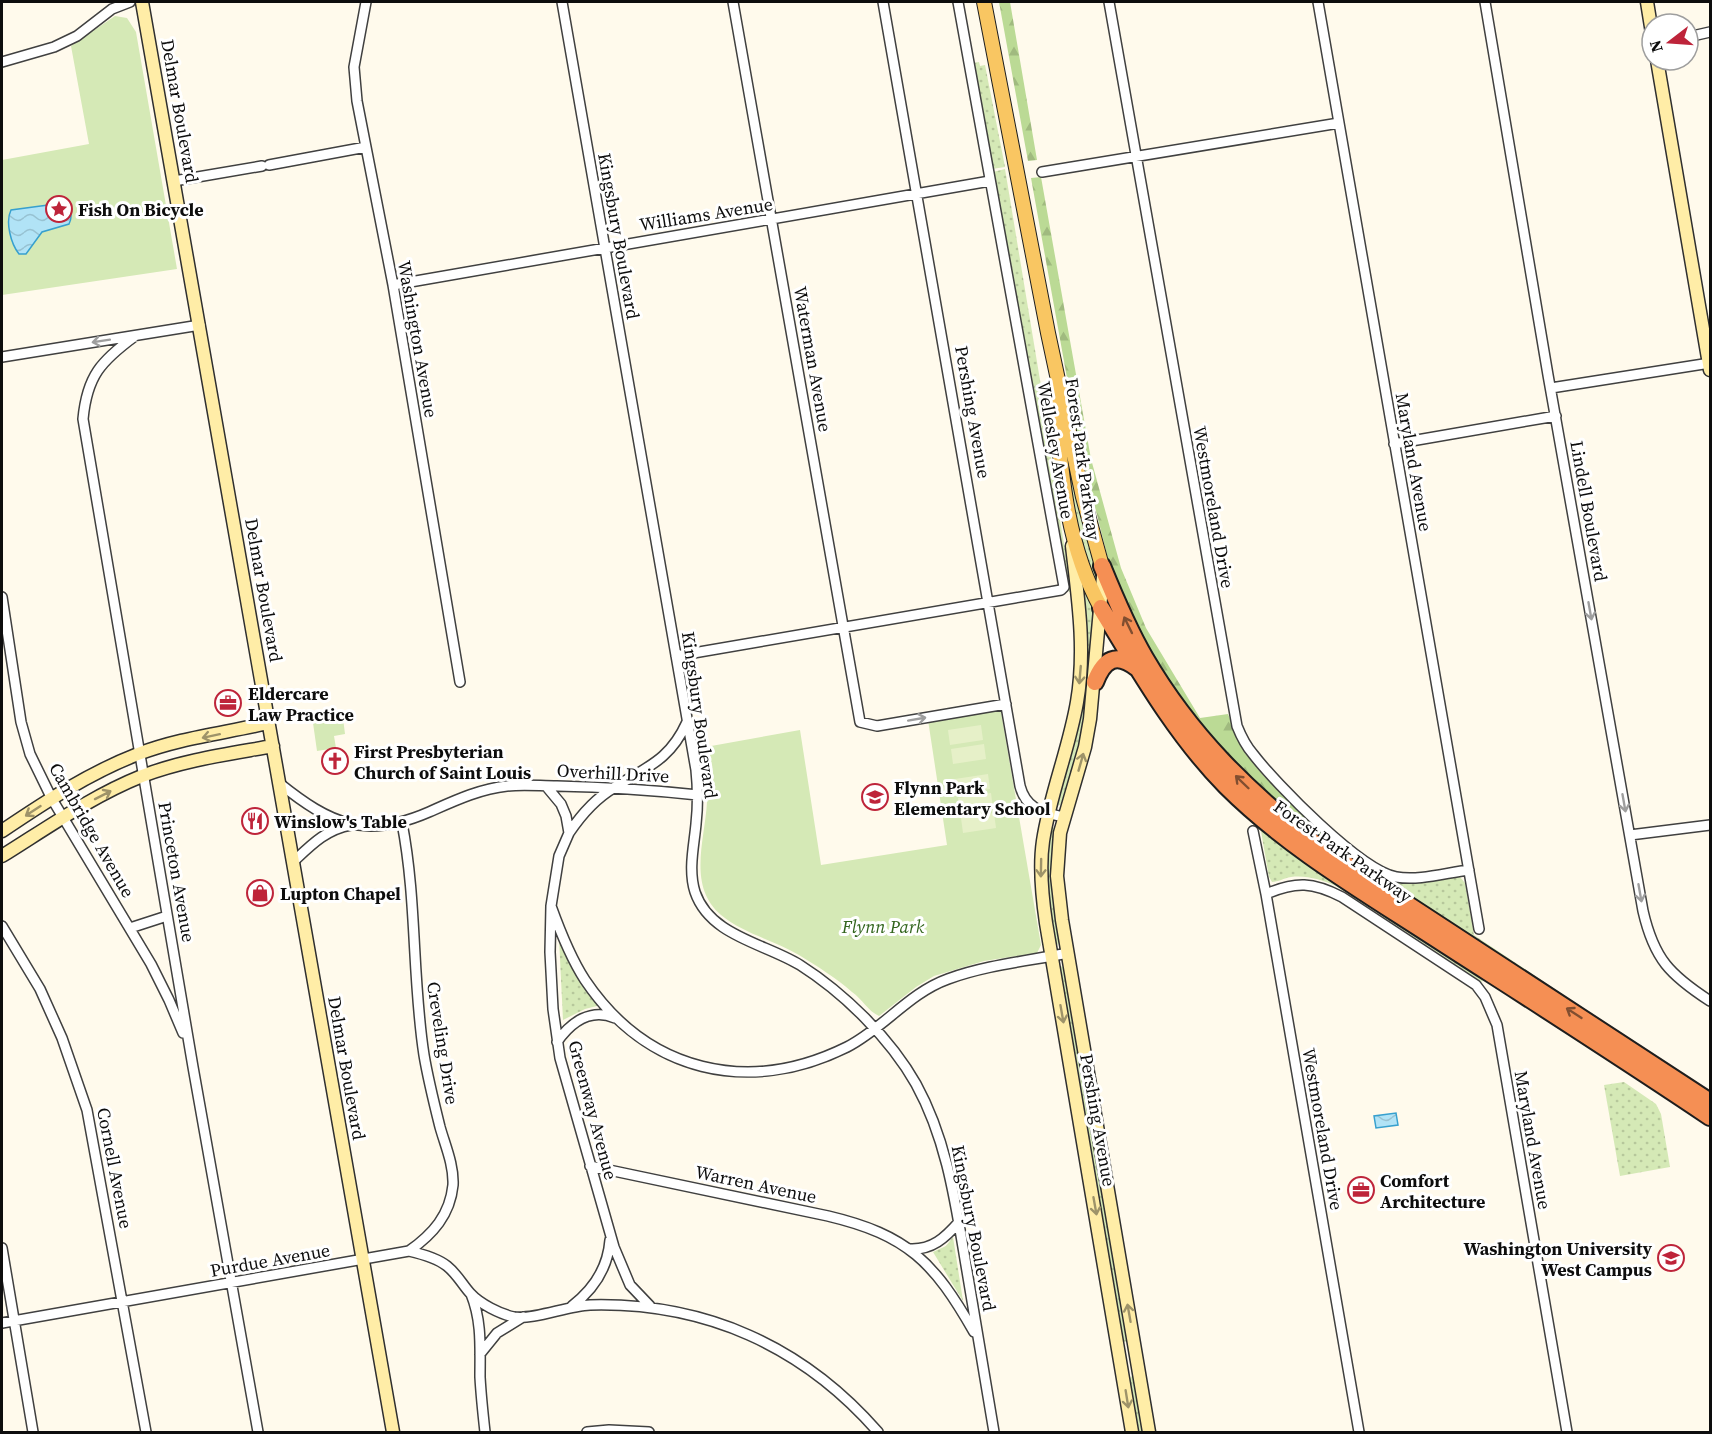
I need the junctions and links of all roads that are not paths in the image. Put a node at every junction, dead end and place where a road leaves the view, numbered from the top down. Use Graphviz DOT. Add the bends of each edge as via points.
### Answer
graph roads {
  1 [pos="130,2"];
  2 [pos="142,2"];
  3 [pos="366,2"];
  4 [pos="562,2"];
  5 [pos="733,2"];
  6 [pos="884,2"];
  7 [pos="958,2"];
  8 [pos="986,2"];
  9 [pos="1109,2"];
  10 [pos="1318,2"];
  11 [pos="1485,2"];
  12 [pos="2,62"];
  13 [pos="1659,72"];
  14 [pos="1339,123"];
  15 [pos="366,147"];
  16 [pos="1136,157"];
  17 [pos="1042,172"];
  18 [pos="990,181"];
  19 [pos="174,182"];
  20 [pos="916,194"];
  21 [pos="772,220"];
  22 [pos="605,247"];
  23 [pos="393,285"];
  24 [pos="200,325"];
  25 [pos="1048,333"];
  26 [pos="135,336"];
  27 [pos="2,357"];
  28 [pos="1710,365"];
  29 [pos="1551,388"];
  30 [pos="1556,416"];
  31 [pos="1394,444"];
  32 [pos="1071,534"];
  33 [pos="1102,567"];
  34 [pos="2,597"];
  35 [pos="989,602"];
  36 [pos="1101,608"];
  37 [pos="844,627"];
  38 [pos="675,656"];
  39 [pos="1137,668"];
  40 [pos="460,682"];
  41 [pos="1095,682"];
  42 [pos="1006,704"];
  43 [pos="687,722"];
  44 [pos="268,723"];
  45 [pos="273,746"];
  46 [pos="139,754"];
  47 [pos="144,776"];
  48 [pos="279,783"];
  49 [pos="546,786"];
  50 [pos="614,787"];
  51 [pos="698,795"];
  52 [pos="52,799"];
  53 [pos="1049,814"];
  54 [pos="64,817"];
  55 [pos="1063,818"];
  56 [pos="402,823"];
  57 [pos="353,825"];
  58 [pos="1710,825"];
  59 [pos="2,831"];
  60 [pos="1253,831"];
  61 [pos="569,833"];
  62 [pos="1630,835"];
  63 [pos="2,856"];
  64 [pos="293,862"];
  65 [pos="1469,870"];
  66 [pos="1266,894"];
  67 [pos="551,906"];
  68 [pos="167,916"];
  69 [pos="2,926"];
  70 [pos="130,928"];
  71 [pos="1479,929"];
  72 [pos="1068,953"];
  73 [pos="1052,957"];
  74 [pos="1710,1001"];
  75 [pos="617,1019"];
  76 [pos="875,1029"];
  77 [pos="558,1042"];
  78 [pos="193,1067"];
  79 [pos="1654,1073"];
  80 [pos="1710,1102"];
  81 [pos="1710,1117"];
  82 [pos="590,1166"];
  83 [pos="959,1222"];
  84 [pos="610,1234"];
  85 [pos="2,1248"];
  86 [pos="910,1249"];
  87 [pos="409,1251"];
  88 [pos="363,1260"];
  89 [pos="232,1283"];
  90 [pos="471,1294"];
  91 [pos="123,1302"];
  92 [pos="572,1306"];
  93 [pos="650,1306"];
  94 [pos="523,1317"];
  95 [pos="14,1321"];
  96 [pos="2,1323"];
  97 [pos="978,1339"];
  98 [pos="480,1354"];
  99 [pos="33,1432"];
  100 [pos="146,1432"];
  101 [pos="258,1432"];
  102 [pos="393,1432"];
  103 [pos="485,1432"];
  104 [pos="587,1432"];
  105 [pos="649,1432"];
  106 [pos="878,1432"];
  107 [pos="994,1432"];
  108 [pos="1132,1432"];
  109 [pos="1149,1432"];
  110 [pos="1359,1432"];
  111 [pos="1567,1432"];
  1 -- 12 [label="street" via="112,9 77,36 54,47"];
  2 -- 19 [label="main road, Delmar Boulevard"];
  3 -- 15 [label="street, Washington Avenue" via="354,67"];
  4 -- 22 [label="street, Kingsbury Boulevard"];
  5 -- 21 [label="street, Waterman Avenue"];
  6 -- 20 [label="street, Pershing Avenue"];
  7 -- 18 [label="street, Wellesley Avenue"];
  8 -- 25 [label="main road, Forest Park Parkway"];
  9 -- 16 [label="street, Westmoreland Drive"];
  10 -- 14 [label="street, Maryland Avenue"];
  11 -- 29 [label="street, Lindell Boulevard"];
  13 -- 28 [label="main road"];
  14 -- 16 [label="street"];
  14 -- 31 [label="street, Maryland Avenue"];
  15 -- 19 [label="street"];
  15 -- 23 [label="street, Washington Avenue"];
  16 -- 17 [label="street"];
  16 -- 65 [label="street, Westmoreland Drive" via="1236,726 1252,753 1300,806 1378,870 1414,878"];
  18 -- 20 [label="street, Williams Avenue"];
  18 -- 35 [label="street, Wellesley Avenue" via="1064,587"];
  19 -- 24 [label="main road, Delmar Boulevard"];
  20 -- 21 [label="street, Williams Avenue"];
  20 -- 35 [label="street, Pershing Avenue"];
  21 -- 22 [label="street, Williams Avenue"];
  21 -- 37 [label="street, Waterman Avenue"];
  22 -- 23 [label="street, Williams Avenue"];
  22 -- 38 [label="street, Kingsbury Boulevard"];
  23 -- 40 [label="street, Washington Avenue"];
  24 -- 26 [label="street"];
  24 -- 44 [label="main road, Delmar Boulevard"];
  25 -- 32 [label="main road, Forest Park Parkway"];
  25 -- 33 [label="main road, Forest Park Parkway"];
  26 -- 27 [label="street, one-way"];
  26 -- 46 [label="street, Princeton Avenue" via="110,354 97,371 83,419"];
  28 -- 29 [label="street"];
  29 -- 30 [label="street, Lindell Boulevard"];
  30 -- 31 [label="street"];
  30 -- 62 [label="street, Lindell Boulevard, one-way"];
  31 -- 65 [label="street, Maryland Avenue"];
  32 -- 36 [label="main road, Forest Park Parkway"];
  32 -- 53 [label="main road, Pershing Avenue, one-way" via="1081,629 1081,672 1068,744"];
  33 -- 36 [label="main road, Pershing Avenue"];
  79 -- 33 [label="highway, Forest Park Parkway, one-way" via="1318,846 1272,810 1224,764 1181,714 1127,624"];
  34 -- 52 [label="street, Cambridge Avenue" via="24,735"];
  35 -- 37 [label="street, Wellesley Avenue"];
  35 -- 42 [label="street, Pershing Avenue"];
  36 -- 39 [label="highway, Forest Park Parkway"];
  36 -- 41 [label="main road, Pershing Avenue"];
  37 -- 38 [label="street, Wellesley Avenue"];
  37 -- 42 [label="street, Waterman Avenue, one-way" via="860,722 877,726"];
  38 -- 43 [label="street, Kingsbury Boulevard"];
  39 -- 41 [label="highway" via="1125,660 1114,659 1103,665"];
  39 -- 79 [label="highway, Forest Park Parkway" via="1209,768 1287,839"];
  55 -- 41 [label="main road, Pershing Avenue, one-way" via="1085,747"];
  42 -- 53 [label="street, Pershing Avenue" via="1022,794 1031,807"];
  43 -- 50 [label="street, Greenway Avenue" via="656,764"];
  43 -- 51 [label="street, Kingsbury Boulevard"];
  44 -- 45 [label="main road, Delmar Boulevard"];
  44 -- 46 [label="main road, one-way"];
  45 -- 47 [label="main road" via="192,761"];
  45 -- 48 [label="main road, Delmar Boulevard"];
  46 -- 47 [label="street, Princeton Avenue"];
  46 -- 52 [label="main road"];
  54 -- 47 [label="main road, one-way"];
  47 -- 68 [label="street, Princeton Avenue"];
  48 -- 57 [label="street, Overhill Drive" via="317,810"];
  48 -- 64 [label="main road, Delmar Boulevard"];
  49 -- 50 [label="street, Overhill Drive"];
  49 -- 56 [label="street, Overhill Drive" via="486,790"];
  49 -- 61 [label="street" via="561,804"];
  50 -- 51 [label="street, Overhill Drive"];
  50 -- 61 [label="street, Greenway Avenue" via="582,814"];
  51 -- 76 [label="street, Kingsbury Boulevard" via="692,868 695,891 705,910 719,925 814,975 855,1007"];
  52 -- 54 [label="street, Cambridge Avenue"];
  52 -- 59 [label="main road, one-way"];
  53 -- 55 [label="street, Pershing Avenue"];
  53 -- 73 [label="main road, Pershing Avenue, one-way" via="1041,875"];
  54 -- 63 [label="main road"];
  54 -- 70 [label="street, Cambridge Avenue"];
  55 -- 72 [label="main road, Pershing Avenue" via="1057,876"];
  56 -- 57 [label="street, Overhill Drive" via="382,827"];
  56 -- 87 [label="street, Creveling Drive" via="412,890 415,979 424,1057 453,1183 444,1217"];
  57 -- 64 [label="street, Overhill Drive" via="322,836"];
  58 -- 62 [label="street"];
  60 -- 66 [label="street, Westmoreland Drive"];
  61 -- 67 [label="street, Greenway Avenue" via="560,856"];
  62 -- 74 [label="street, Lindell Boulevard, one-way" via="1646,922 1656,951 1686,985"];
  64 -- 88 [label="main road, Delmar Boulevard"];
  65 -- 71 [label="street, Maryland Avenue"];
  66 -- 110 [label="street, Westmoreland Drive"];
  66 -- 111 [label="street, Maryland Avenue" via="1296,884 1324,888 1476,985 1485,997 1497,1025"];
  67 -- 75 [label="street" via="585,980"];
  67 -- 77 [label="street, Greenway Avenue" via="550,952"];
  68 -- 70 [label="street"];
  68 -- 78 [label="street, Princeton Avenue"];
  69 -- 91 [label="street, Cornell Avenue" via="40,989 77,1076 95,1146"];
  70 -- 78 [label="street, Cambridge Avenue" via="170,999"];
  72 -- 73 [label="street"];
  109 -- 72 [label="main road, Pershing Avenue, one-way"];
  73 -- 76 [label="street" via="948,979 921,991"];
  73 -- 108 [label="main road, Pershing Avenue, one-way"];
  75 -- 76 [label="street" via="648,1043 705,1069 754,1073 811,1061 849,1046"];
  75 -- 77 [label="street" via="600,1014 585,1017 570,1026"];
  76 -- 83 [label="street, Kingsbury Boulevard" via="915,1083 931,1116 942,1143"];
  77 -- 82 [label="street, Greenway Avenue"];
  78 -- 89 [label="street, Princeton Avenue"];
  79 -- 80 [label="highway, Forest Park Parkway"];
  79 -- 81 [label="highway, Forest Park Parkway"];
  82 -- 84 [label="street, Greenway Avenue"];
  82 -- 86 [label="street, Warren Avenue" via="858,1223"];
  83 -- 86 [label="street" via="939,1242 923,1249"];
  83 -- 97 [label="street, Kingsbury Boulevard"];
  84 -- 92 [label="street, Greenway Avenue" via="601,1274"];
  84 -- 93 [label="street, Greenway Avenue" via="630,1285"];
  85 -- 95 [label="street"];
  86 -- 97 [label="street, Warren Avenue" via="940,1278"];
  87 -- 88 [label="street, Purdue Avenue"];
  87 -- 90 [label="street" via="444,1264"];
  88 -- 89 [label="street, Purdue Avenue"];
  88 -- 102 [label="main road, Delmar Boulevard"];
  89 -- 91 [label="street, Purdue Avenue"];
  89 -- 101 [label="street, Princeton Avenue"];
  90 -- 94 [label="street" via="499,1311"];
  90 -- 98 [label="street" via="478,1314"];
  91 -- 95 [label="street, Purdue Avenue"];
  91 -- 100 [label="street, Cornell Avenue"];
  92 -- 93 [label="street"];
  92 -- 94 [label="street"];
  93 -- 106 [label="street" via="722,1323 779,1349 812,1370 859,1410"];
  94 -- 98 [label="street" via="497,1333"];
  95 -- 96 [label="street, Purdue Avenue"];
  95 -- 99 [label="street"];
  97 -- 107 [label="street, Kingsbury Boulevard"];
  98 -- 103 [label="street"];
  104 -- 105 [label="street"];
}
